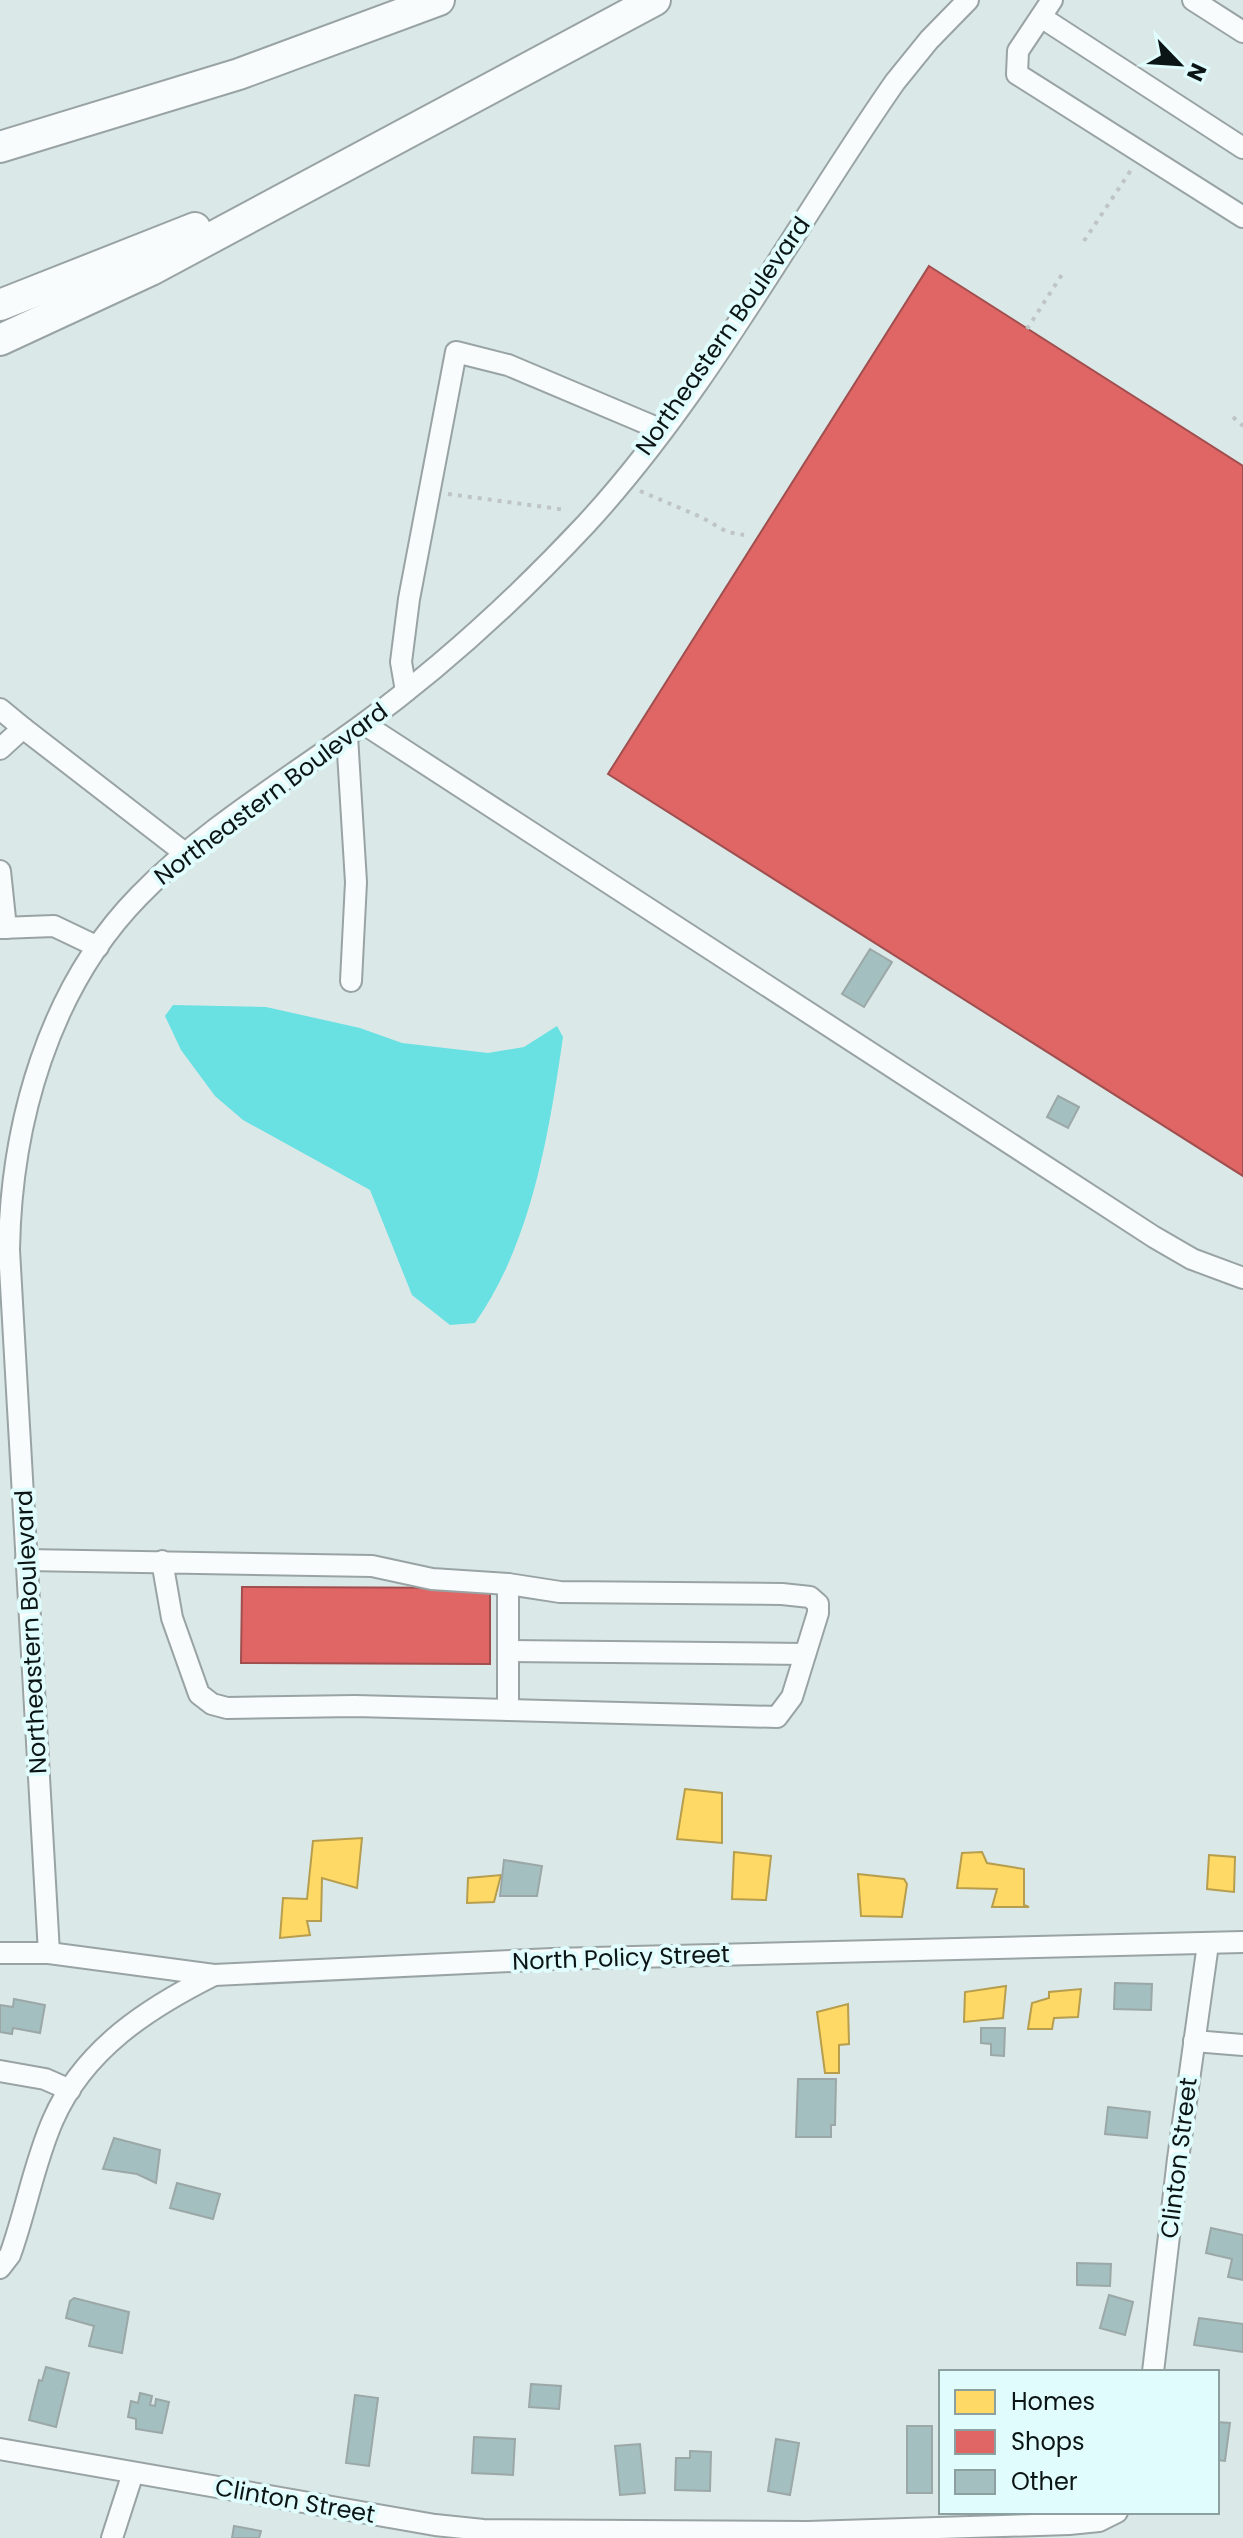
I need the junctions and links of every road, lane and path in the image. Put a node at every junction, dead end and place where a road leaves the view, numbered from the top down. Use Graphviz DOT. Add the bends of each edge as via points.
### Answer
graph roads {
  1 [pos="439,0"];
  2 [pos="655,0"];
  3 [pos="968,0"];
  4 [pos="1193,0"];
  5 [pos="1046,9"];
  6 [pos="1243,32"];
  7 [pos="434,121"];
  8 [pos="0,147"];
  9 [pos="1243,148"];
  10 [pos="1135,165"];
  11 [pos="1243,217"];
  12 [pos="1084,241"];
  13 [pos="1063,273"];
  14 [pos="0,305"];
  15 [pos="1027,329"];
  16 [pos="0,340"];
  17 [pos="1233,417"];
  18 [pos="1243,426"];
  19 [pos="662,430"];
  20 [pos="640,491"];
  21 [pos="460,496"];
  22 [pos="567,510"];
  23 [pos="744,535"];
  24 [pos="406,691"];
  25 [pos="0,709"];
  26 [pos="23,728"];
  27 [pos="356,730"];
  28 [pos="0,749"];
  29 [pos="186,854"];
  30 [pos="0,871"];
  31 [pos="3,928"];
  32 [pos="98,947"];
  33 [pos="351,981"];
  34 [pos="1243,1278"];
  35 [pos="5,1283"];
  36 [pos="8,1399"];
  37 [pos="26,1560"];
  38 [pos="162,1561"];
  39 [pos="508,1584"];
  40 [pos="508,1651"];
  41 [pos="805,1654"];
  42 [pos="508,1710"];
  43 [pos="1243,1942"];
  44 [pos="1208,1944"];
  45 [pos="0,1953"];
  46 [pos="49,1953"];
  47 [pos="214,1975"];
  48 [pos="1194,2041"];
  49 [pos="1243,2045"];
  50 [pos="0,2071"];
  51 [pos="70,2090"];
  52 [pos="0,2268"];
  53 [pos="1153,2370"];
  54 [pos="0,2449"];
  55 [pos="133,2473"];
  56 [pos="1113,2514"];
  57 [pos="112,2538"];
  1 -- 8 [label="highway" via="225,79"];
  2 -- 7 [label="highway"];
  3 -- 19 [label="street, Northeastern Boulevard" via="895,82"];
  4 -- 6 [label="street"];
  5 -- 9 [label="street"];
  5 -- 11 [label="street" via="1018,51 1017,74"];
  7 -- 14 [label="highway" via="278,195"];
  7 -- 16 [label="highway" via="151,270"];
  10 -- 12 [label="path"];
  13 -- 15 [label="path"];
  17 -- 18 [label="path"];
  19 -- 24 [label="street, Northeastern Boulevard" via="551,560 483,628"];
  19 -- 24 [label="street" via="508,365 456,352 409,599 401,662"];
  20 -- 23 [label="path"];
  21 -- 22 [label="path"];
  24 -- 27 [label="street, Northeastern Boulevard"];
  25 -- 26 [label="street"];
  26 -- 28 [label="street"];
  26 -- 29 [label="street"];
  27 -- 29 [label="street, Northeastern Boulevard"];
  27 -- 33 [label="street"];
  27 -- 34 [label="street" via="1154,1237 1192,1259"];
  29 -- 32 [label="street, Northeastern Boulevard" via="138,897"];
  30 -- 31 [label="street"];
  31 -- 32 [label="street" via="54,926"];
  32 -- 35 [label="street, Northeastern Boulevard" via="57,1019 24,1116"];
  35 -- 36 [label="street, Northeastern Boulevard"];
  36 -- 37 [label="street, Northeastern Boulevard"];
  37 -- 38 [label="street"];
  37 -- 46 [label="street, Northeastern Boulevard"];
  38 -- 39 [label="street" via="372,1566 432,1579"];
  38 -- 42 [label="street" via="172,1618 199,1694 212,1704"];
  39 -- 40 [label="street"];
  39 -- 41 [label="street" via="560,1592 810,1597 818,1604 818,1613"];
  40 -- 41 [label="street"];
  40 -- 42 [label="street"];
  41 -- 42 [label="street" via="792,1697 777,1717"];
  43 -- 44 [label="street, North Policy Street"];
  44 -- 47 [label="street, North Policy Street" via="553,1959"];
  44 -- 48 [label="street, Clinton Street"];
  45 -- 46 [label="street, North Policy Street"];
  46 -- 47 [label="street, North Policy Street"];
  47 -- 51 [label="street" via="134,2020"];
  48 -- 49 [label="street"];
  48 -- 53 [label="street, Clinton Street"];
  50 -- 51 [label="street" via="45,2079"];
  51 -- 52 [label="street" via="45,2140 10,2255"];
  54 -- 55 [label="street, Clinton Street"];
  55 -- 56 [label="street, Clinton Street" via="483,2530 881,2531 1069,2524"];
  55 -- 57 [label="street"];
}
